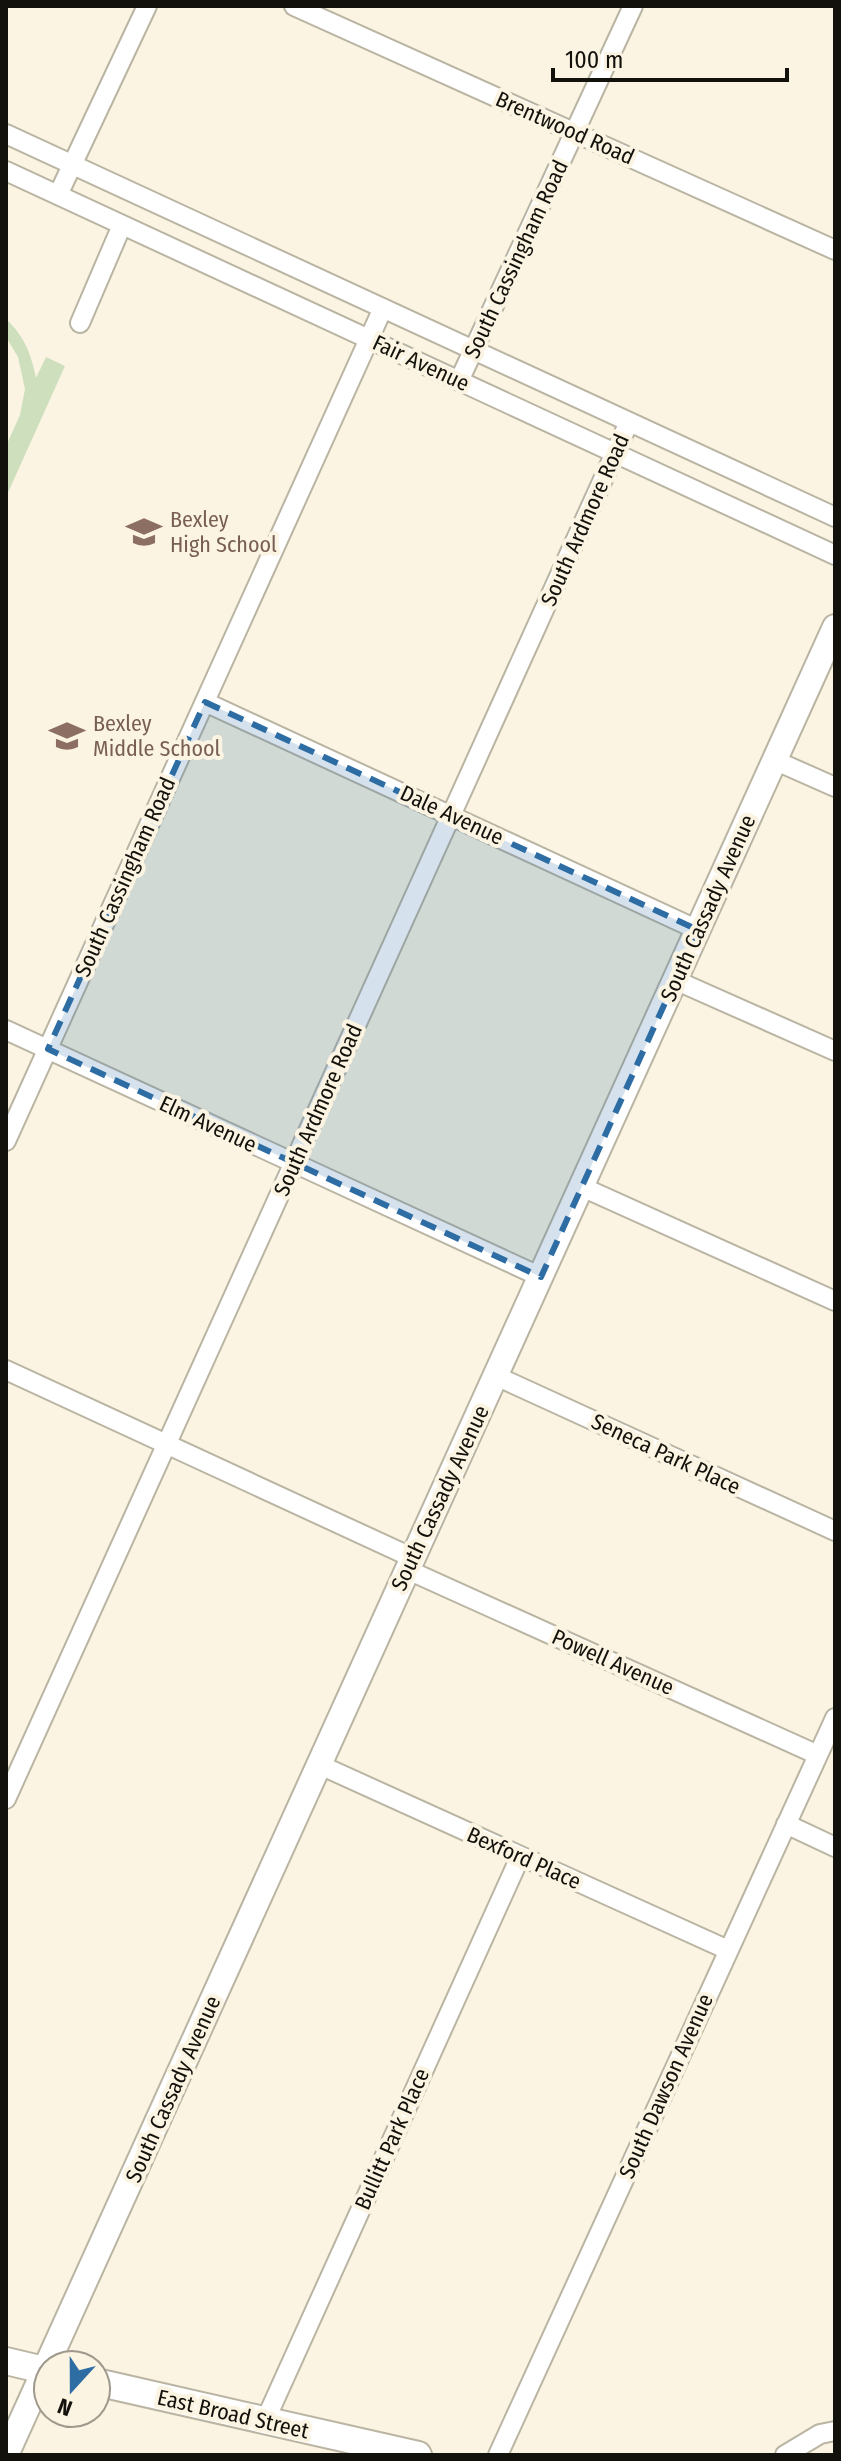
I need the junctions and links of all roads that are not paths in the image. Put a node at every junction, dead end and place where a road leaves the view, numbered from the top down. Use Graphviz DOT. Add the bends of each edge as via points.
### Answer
graph roads {
  1 [pos="147,6"];
  2 [pos="294,6"];
  3 [pos="633,6"];
  4 [pos="575,133"];
  5 [pos="6,134"];
  6 [pos="72,164"];
  7 [pos="6,171"];
  8 [pos="58,195"];
  9 [pos="122,225"];
  10 [pos="835,250"];
  11 [pos="383,308"];
  12 [pos="80,323"];
  13 [pos="369,339"];
  14 [pos="474,350"];
  15 [pos="459,381"];
  16 [pos="629,422"];
  17 [pos="616,453"];
  18 [pos="835,517"];
  19 [pos="835,555"];
  20 [pos="835,627"];
  21 [pos="205,702"];
  22 [pos="774,760"];
  23 [pos="835,787"];
  24 [pos="452,816"];
  25 [pos="698,930"];
  26 [pos="675,980"];
  27 [pos="6,1030"];
  28 [pos="48,1049"];
  29 [pos="835,1051"];
  30 [pos="6,1141"];
  31 [pos="294,1163"];
  32 [pos="582,1187"];
  33 [pos="541,1277"];
  34 [pos="835,1301"];
  35 [pos="6,1370"];
  36 [pos="496,1376"];
  37 [pos="166,1445"];
  38 [pos="835,1531"];
  39 [pos="411,1564"];
  40 [pos="835,1718"];
  41 [pos="818,1755"];
  42 [pos="320,1765"];
  43 [pos="6,1799"];
  44 [pos="786,1824"];
  45 [pos="835,1847"];
  46 [pos="520,1857"];
  47 [pos="728,1950"];
  48 [pos="56,2349"];
  49 [pos="6,2361"];
  50 [pos="32,2367"];
  51 [pos="112,2386"];
  52 [pos="32,2400"];
  53 [pos="265,2421"];
  54 [pos="835,2431"];
  55 [pos="6,2455"];
  56 [pos="418,2455"];
  57 [pos="498,2455"];
  58 [pos="785,2455"];
  1 -- 6 [label="street"];
  2 -- 4 [label="street, Brentwood Road"];
  3 -- 4 [label="street, South Cassingham Road"];
  4 -- 10 [label="street, Brentwood Road"];
  4 -- 14 [label="street, South Cassingham Road"];
  5 -- 6 [label="street, Fair Avenue"];
  6 -- 8 [label="street"];
  6 -- 11 [label="street, Fair Avenue"];
  7 -- 8 [label="street, Fair Avenue"];
  8 -- 9 [label="street, Fair Avenue"];
  9 -- 12 [label="street"];
  9 -- 13 [label="street, Fair Avenue"];
  11 -- 13 [label="street, South Cassingham Road"];
  11 -- 14 [label="street, Fair Avenue"];
  13 -- 15 [label="street, Fair Avenue"];
  13 -- 21 [label="street, South Cassingham Road"];
  14 -- 15 [label="street, South Cassingham Road"];
  14 -- 16 [label="street, Fair Avenue"];
  15 -- 17 [label="street, Fair Avenue"];
  16 -- 17 [label="street, South Ardmore Road"];
  16 -- 18 [label="street, Fair Avenue"];
  17 -- 19 [label="street, Fair Avenue"];
  17 -- 24 [label="street, South Ardmore Road"];
  20 -- 22 [label="street, South Cassady Avenue"];
  21 -- 24 [label="street, Dale Avenue"];
  21 -- 28 [label="street, South Cassingham Road"];
  22 -- 23 [label="street"];
  22 -- 25 [label="street, South Cassady Avenue"];
  24 -- 25 [label="street, Dale Avenue"];
  24 -- 31 [label="street, South Ardmore Road"];
  25 -- 26 [label="street, South Cassady Avenue"];
  26 -- 29 [label="street"];
  26 -- 32 [label="street, South Cassady Avenue"];
  27 -- 28 [label="street, Elm Avenue"];
  28 -- 30 [label="street, South Cassingham Road"];
  28 -- 31 [label="street, Elm Avenue"];
  31 -- 33 [label="street, Elm Avenue"];
  31 -- 37 [label="street, South Ardmore Road"];
  32 -- 33 [label="street, South Cassady Avenue"];
  32 -- 34 [label="street"];
  33 -- 36 [label="street, South Cassady Avenue"];
  35 -- 37 [label="street, Powell Avenue"];
  36 -- 38 [label="street, Seneca Park Place"];
  36 -- 39 [label="street, South Cassady Avenue"];
  37 -- 39 [label="street, Powell Avenue"];
  37 -- 43 [label="street, South Ardmore Road"];
  39 -- 41 [label="street, Powell Avenue"];
  39 -- 42 [label="street, South Cassady Avenue"];
  40 -- 41 [label="street, South Dawson Avenue"];
  41 -- 44 [label="street, South Dawson Avenue"];
  42 -- 46 [label="street, Bexford Place"];
  42 -- 48 [label="street, South Cassady Avenue"];
  44 -- 45 [label="street"];
  44 -- 47 [label="street, South Dawson Avenue"];
  46 -- 47 [label="street, Bexford Place"];
  46 -- 53 [label="street, Bullitt Park Place"];
  47 -- 57 [label="street, South Dawson Avenue"];
  49 -- 50 [label="main road"];
  51 -- 53 [label="main road, East Broad Street"];
  52 -- 55 [label="street, South Cassady Avenue"];
  53 -- 56 [label="main road, East Broad Street"];
  54 -- 58 [label="street"];
}
